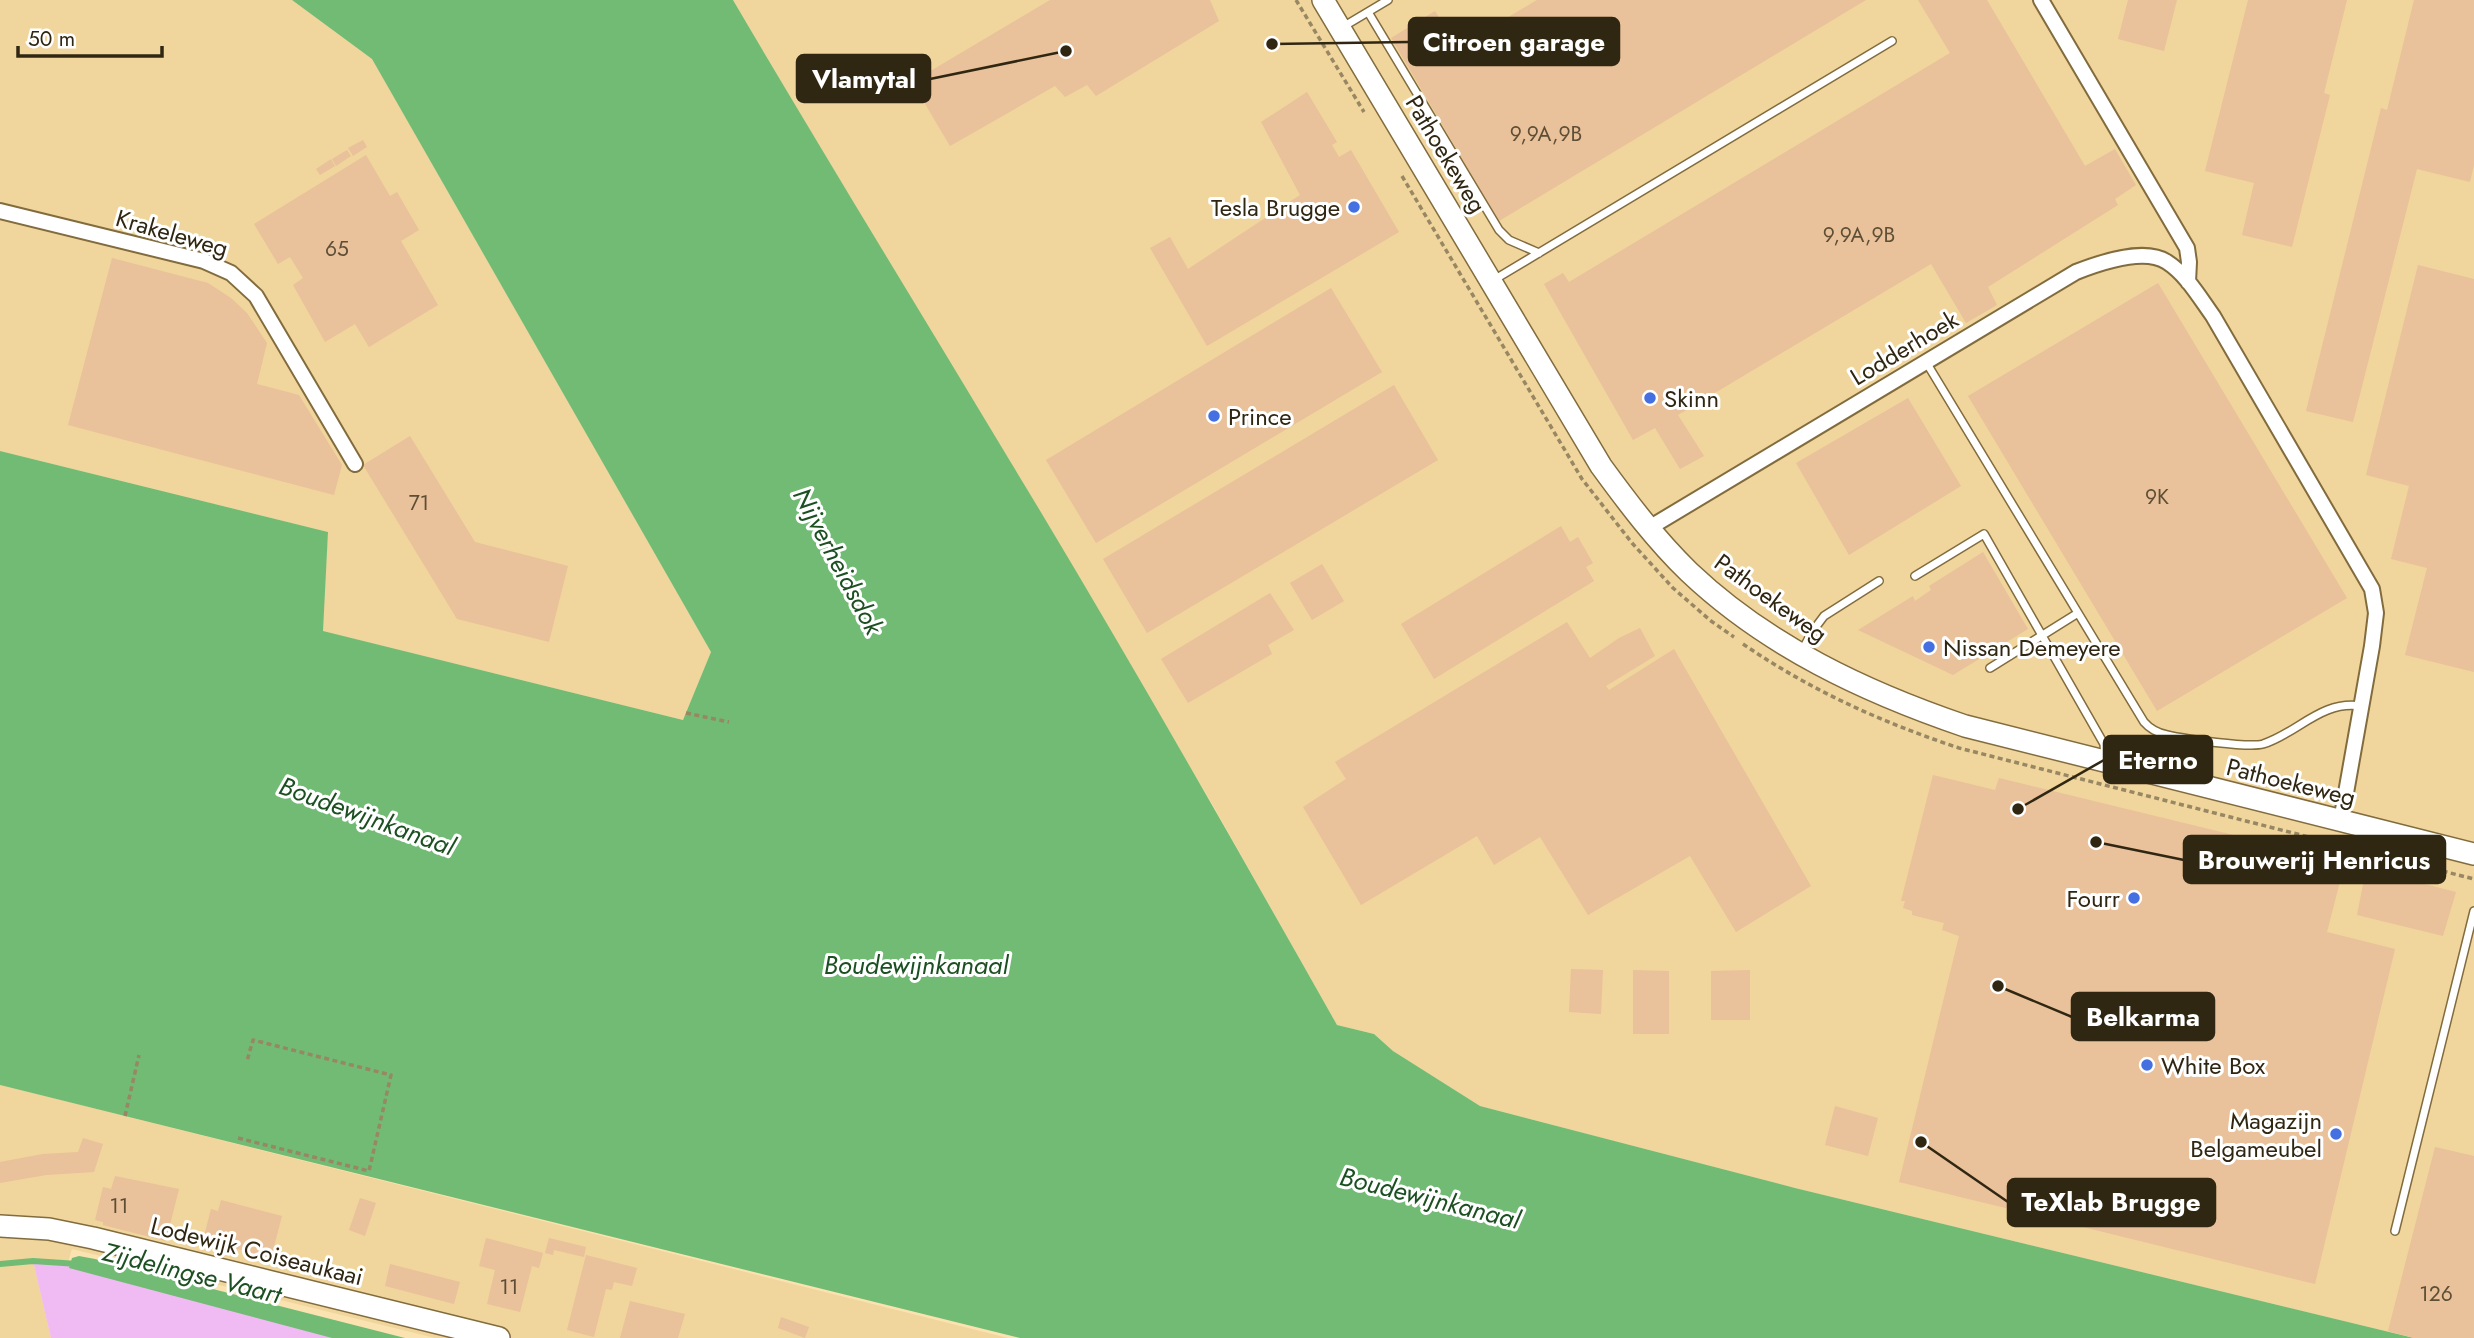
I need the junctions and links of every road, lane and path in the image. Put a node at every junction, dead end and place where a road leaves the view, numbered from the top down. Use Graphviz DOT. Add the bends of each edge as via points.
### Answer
graph roads {
  1 [pos="1296,0"];
  2 [pos="1323,0"];
  3 [pos="1388,0"];
  4 [pos="2042,0"];
  5 [pos="1368,12"];
  6 [pos="1341,29"];
  7 [pos="1892,41"];
  8 [pos="1369,119"];
  9 [pos="1397,166"];
  10 [pos="0,211"];
  11 [pos="1539,253"];
  12 [pos="1491,281"];
  13 [pos="2188,282"];
  14 [pos="1926,361"];
  15 [pos="355,464"];
  16 [pos="1649,528"];
  17 [pos="1915,576"];
  18 [pos="1880,581"];
  19 [pos="2078,613"];
  20 [pos="2042,635"];
  21 [pos="1800,654"];
  22 [pos="1990,668"];
  23 [pos="2362,706"];
  24 [pos="686,713"];
  25 [pos="729,722"];
  26 [pos="2105,762"];
  27 [pos="2342,821"];
  28 [pos="2474,854"];
  29 [pos="2474,879"];
  30 [pos="2474,911"];
  31 [pos="139,1055"];
  32 [pos="247,1061"];
  33 [pos="125,1116"];
  34 [pos="238,1138"];
  35 [pos="0,1226"];
  36 [pos="2395,1231"];
  37 [pos="499,1338"];
  1 -- 8 [label="path"];
  2 -- 6 [label="main road, Pathoekeweg"];
  3 -- 5 [label="lane"];
  4 -- 13 [label="street" via="2187,248"];
  5 -- 6 [label="lane"];
  5 -- 11 [label="lane" via="1499,230 1509,240"];
  6 -- 12 [label="main road, Pathoekeweg"];
  7 -- 11 [label="lane"];
  9 -- 29 [label="path" via="1582,479 1607,513 1711,621 1795,678 1847,706 1959,748"];
  10 -- 15 [label="street, Krakeleweg" via="204,261 231,273 256,296"];
  11 -- 12 [label="lane"];
  12 -- 16 [label="main road, Pathoekeweg" via="1601,466"];
  13 -- 14 [label="street, Lodderhoek" via="2160,258 2138,256 2095,265"];
  13 -- 23 [label="street, Lodderhoek" via="2213,316 2372,589 2376,613"];
  14 -- 16 [label="street, Lodderhoek"];
  14 -- 19 [label="lane"];
  16 -- 21 [label="main road, Pathoekeweg" via="1726,603"];
  17 -- 20 [label="lane" via="1984,534"];
  18 -- 21 [label="lane" via="1824,616"];
  19 -- 20 [label="lane"];
  19 -- 23 [label="lane" via="2144,722 2166,735 2262,745 2323,710"];
  20 -- 22 [label="lane"];
  20 -- 26 [label="lane" via="2104,744"];
  21 -- 26 [label="main road, Pathoekeweg" via="1916,710"];
  23 -- 27 [label="street, Lodderhoek"];
  24 -- 25 [label="path"];
  26 -- 27 [label="main road, Pathoekeweg"];
  27 -- 28 [label="main road, Pathoekeweg"];
  30 -- 36 [label="lane"];
  31 -- 33 [label="path"];
  32 -- 34 [label="path" via="253,1040 391,1074 369,1171"];
  35 -- 37 [label="main road, Lodewijk Coiseaukaai" via="93,1238"];
}
